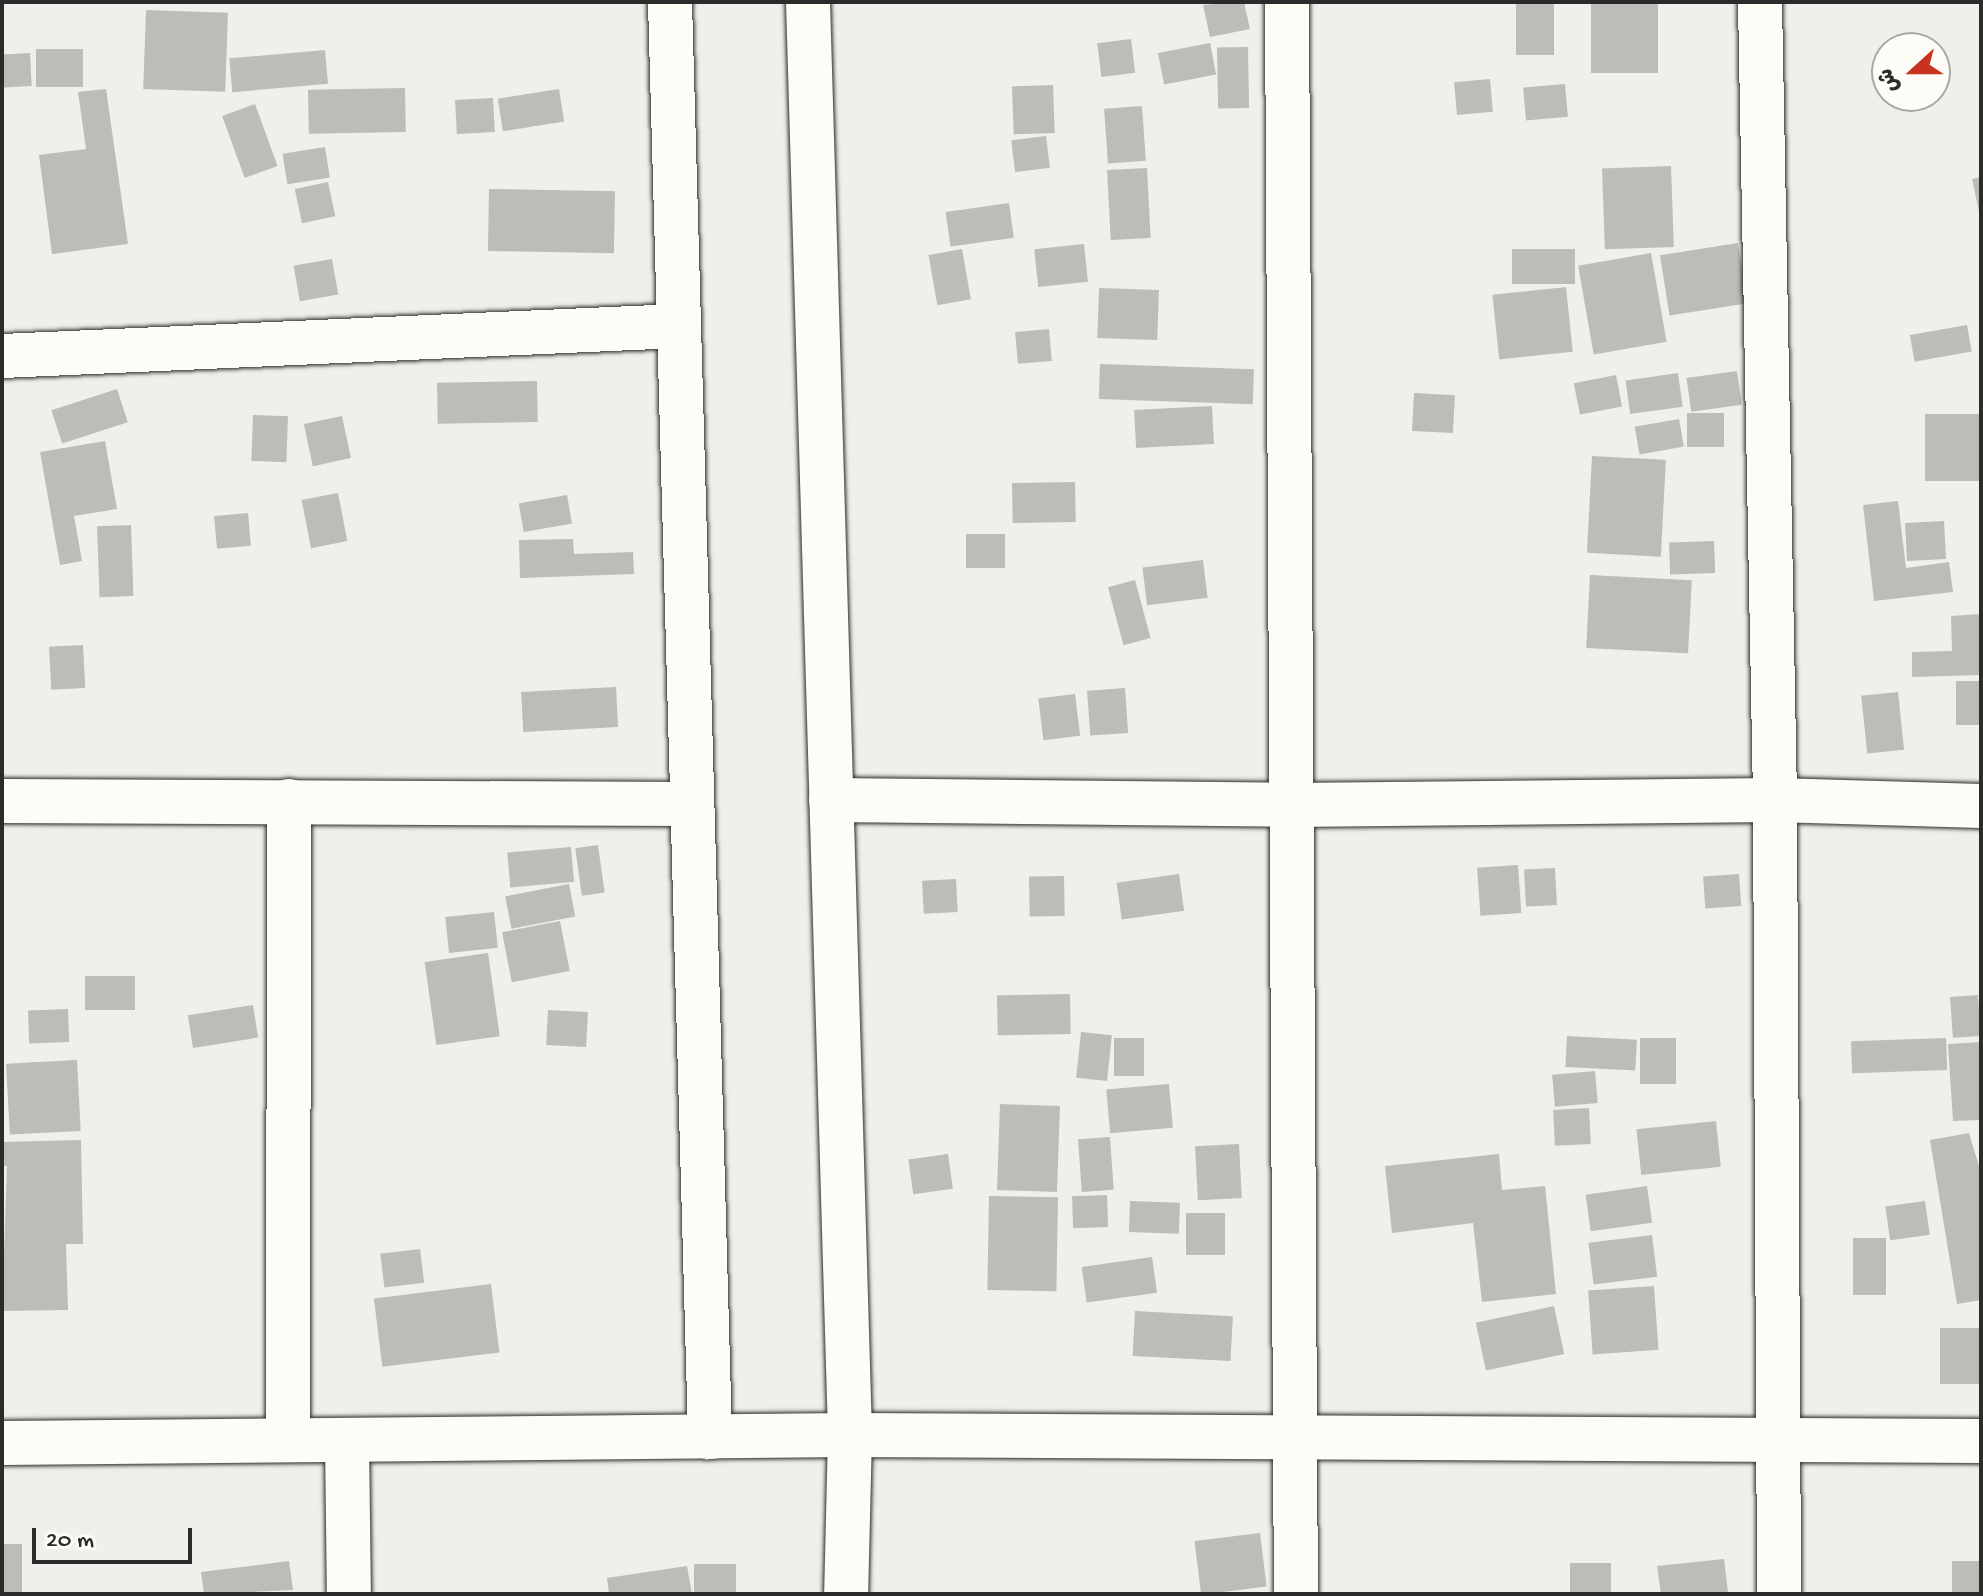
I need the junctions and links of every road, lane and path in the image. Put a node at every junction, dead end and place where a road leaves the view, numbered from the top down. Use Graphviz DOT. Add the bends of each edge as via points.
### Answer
graph roads {
  1 [pos="670,2"];
  2 [pos="808,2"];
  3 [pos="1287,2"];
  4 [pos="1760,2"];
  5 [pos="679,326"];
  6 [pos="2,356"];
  7 [pos="831,800"];
  8 [pos="1775,800"];
  9 [pos="2,801"];
  10 [pos="289,801"];
  11 [pos="691,804"];
  12 [pos="1291,805"];
  13 [pos="1981,806"];
  14 [pos="850,1435"];
  15 [pos="710,1437"];
  16 [pos="1293,1437"];
  17 [pos="288,1440"];
  18 [pos="347,1440"];
  19 [pos="1981,1441"];
  20 [pos="1780,1442"];
  21 [pos="2,1443"];
  22 [pos="349,1594"];
  23 [pos="846,1594"];
  24 [pos="1296,1594"];
  25 [pos="1779,1594"];
  1 -- 5 [label="street"];
  2 -- 7 [label="street"];
  3 -- 12 [label="street"];
  4 -- 8 [label="street"];
  5 -- 6 [label="street"];
  5 -- 11 [label="street"];
  7 -- 12 [label="street"];
  7 -- 14 [label="street"];
  8 -- 12 [label="street"];
  8 -- 13 [label="street"];
  8 -- 20 [label="street"];
  9 -- 10 [label="street"];
  10 -- 11 [label="street"];
  10 -- 17 [label="street"];
  11 -- 15 [label="street"];
  12 -- 16 [label="street"];
  14 -- 15 [label="street"];
  14 -- 16 [label="street"];
  14 -- 23 [label="street"];
  15 -- 18 [label="street"];
  16 -- 20 [label="street"];
  16 -- 24 [label="street"];
  17 -- 18 [label="street"];
  17 -- 21 [label="street"];
  18 -- 22 [label="street"];
  19 -- 20 [label="street"];
  20 -- 25 [label="street"];
}
